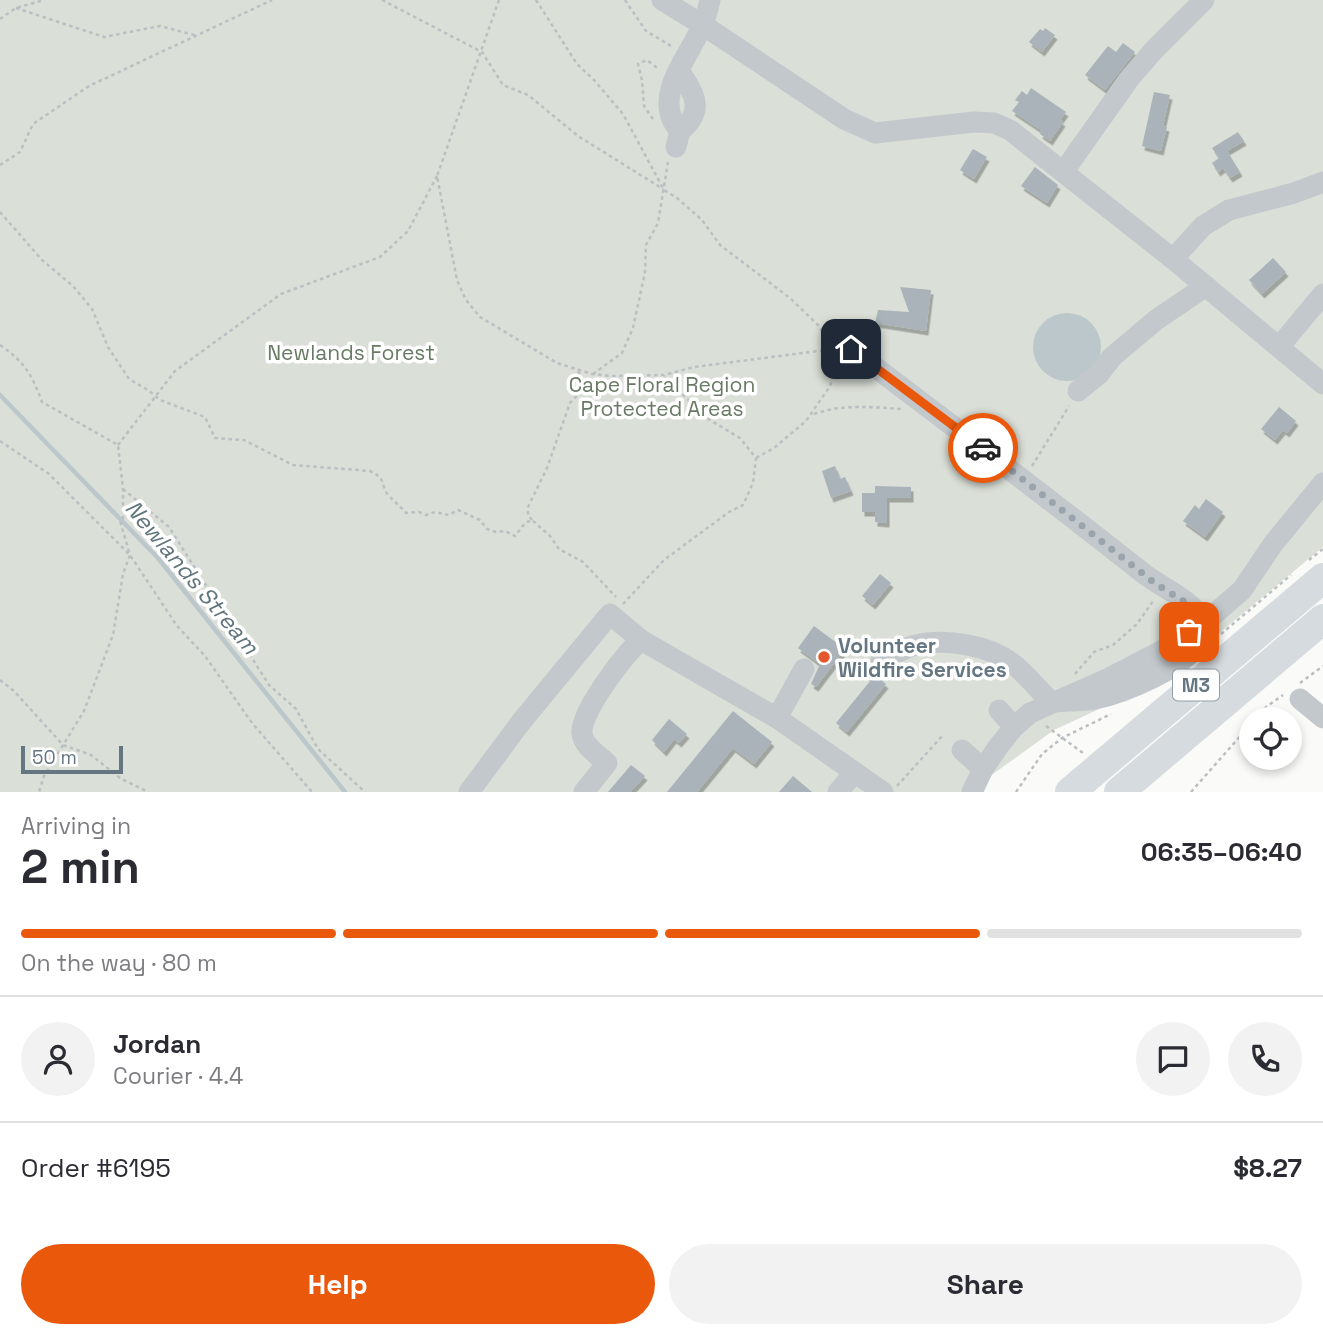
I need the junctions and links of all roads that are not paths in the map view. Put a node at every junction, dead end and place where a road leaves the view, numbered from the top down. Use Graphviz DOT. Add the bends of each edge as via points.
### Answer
graph roads {
  1 [pos="662,0"];
  2 [pos="710,0"];
  3 [pos="1204,0"];
  4 [pos="703,25"];
  5 [pos="675,147"];
  6 [pos="1064,171"];
  7 [pos="1323,182"];
  8 [pos="1173,259"];
  9 [pos="1206,286"];
  10 [pos="1323,294"];
  11 [pos="1279,347"];
  12 [pos="851,349"];
  13 [pos="1323,384"];
  14 [pos="1078,391"];
  15 [pos="1323,483"];
  16 [pos="1323,578"];
  17 [pos="1323,619"];
  18 [pos="1204,623"];
  19 [pos="641,640"];
  20 [pos="881,661"];
  21 [pos="804,669"];
  22 [pos="1300,699"];
  23 [pos="1051,702"];
  24 [pos="999,709"];
  25 [pos="777,718"];
  26 [pos="1323,718"];
  27 [pos="1014,727"];
  28 [pos="962,750"];
  29 [pos="1159,757"];
  30 [pos="983,769"];
  31 [pos="855,773"];
  32 [pos="469,792"];
  33 [pos="584,792"];
  34 [pos="838,792"];
  35 [pos="883,792"];
  36 [pos="972,792"];
  37 [pos="1070,792"];
  38 [pos="1106,792"];
  39 [pos="1119,792"];
  1 -- 4 [label="street"];
  2 -- 4 [label="street"];
  3 -- 6 [label="street" via="1129,79"];
  4 -- 5 [label="street" via="674,67 696,106"];
  4 -- 6 [label="street" via="862,128 875,133 994,123"];
  6 -- 8 [label="street"];
  7 -- 8 [label="street" via="1229,210 1203,226"];
  8 -- 9 [label="street"];
  9 -- 11 [label="street"];
  9 -- 14 [label="street" via="1156,320"];
  10 -- 11 [label="street"];
  11 -- 13 [label="street"];
  12 -- 18 [label="street" via="1156,584 1193,607"];
  15 -- 18 [label="street" via="1242,590"];
  16 -- 37 [label="highway, M3"];
  17 -- 29 [label="highway, M3"];
  18 -- 23 [label="street" via="1190,653 1161,674 1094,699"];
  19 -- 25 [label="street"];
  19 -- 32 [label="street" via="617,609 521,722"];
  19 -- 33 [label="street" via="624,656 585,716 585,742 607,763"];
  20 -- 23 [label="street" via="916,645 965,646 1012,663"];
  21 -- 25 [label="street"];
  22 -- 26 [label="street"];
  23 -- 27 [label="street"];
  24 -- 27 [label="street"];
  25 -- 31 [label="street"];
  27 -- 30 [label="street"];
  28 -- 30 [label="street"];
  29 -- 38 [label="highway"];
  29 -- 39 [label="highway, M3"];
  30 -- 36 [label="street"];
  31 -- 34 [label="street"];
  31 -- 35 [label="street"];
}
